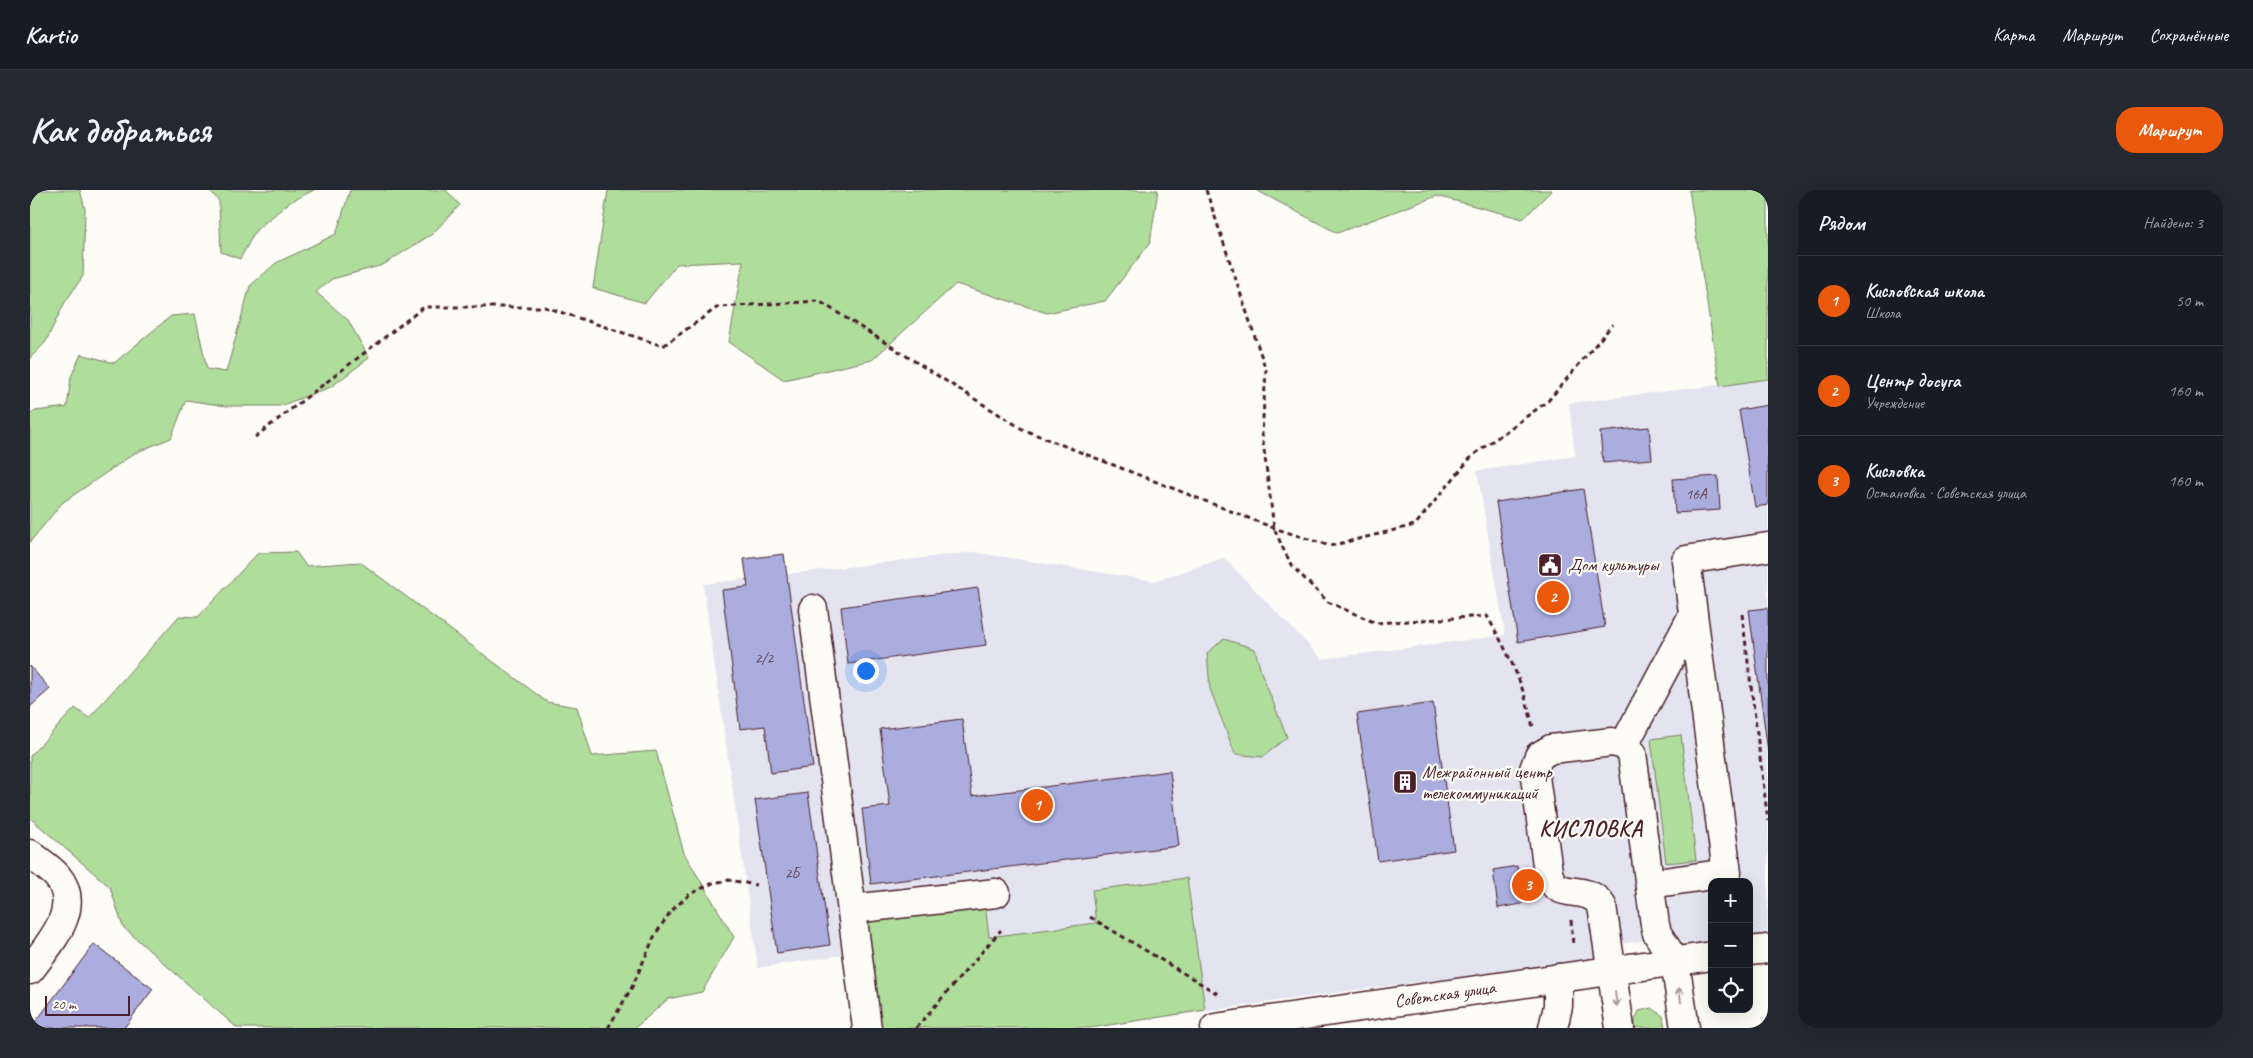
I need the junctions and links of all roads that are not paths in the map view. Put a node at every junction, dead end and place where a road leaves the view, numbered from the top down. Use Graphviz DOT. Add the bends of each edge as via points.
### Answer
graph roads {
  1 [pos="1768,547"];
  2 [pos="813,609"];
  3 [pos="1693,615"];
  4 [pos="1624,745"];
  5 [pos="30,854"];
  6 [pos="1650,884"];
  7 [pos="996,893"];
  8 [pos="852,909"];
  9 [pos="1768,949"];
  10 [pos="1753,951"];
  11 [pos="1708,957"];
  12 [pos="1675,962"];
  13 [pos="30,970"];
  14 [pos="1612,970"];
  15 [pos="1558,978"];
  16 [pos="867,1028"];
  17 [pos="1215,1028"];
  18 [pos="1553,1028"];
  19 [pos="1620,1028"];
  20 [pos="1685,1028"];
  1 -- 3 [label="street" via="1686,560"];
  2 -- 8 [label="street"];
  3 -- 4 [label="street"];
  3 -- 6 [label="street" via="1727,873"];
  4 -- 6 [label="street" via="1634,759"];
  4 -- 14 [label="street" via="1612,742 1552,749 1539,756 1534,776 1549,878 1562,890 1587,893 1598,900 1604,912"];
  5 -- 13 [label="street" via="58,877 66,900 61,928"];
  6 -- 12 [label="street" via="1657,933"];
  7 -- 8 [label="street"];
  8 -- 16 [label="street"];
  9 -- 10 [label="street"];
  11 -- 12 [label="street, Советская улица"];
  12 -- 14 [label="street, Советская улица"];
  20 -- 12 [label="street, one-way"];
  14 -- 15 [label="street, Советская улица"];
  14 -- 19 [label="street, one-way"];
  15 -- 17 [label="street, Советская улица"];
  15 -- 18 [label="street" via="1558,1006"];
}
